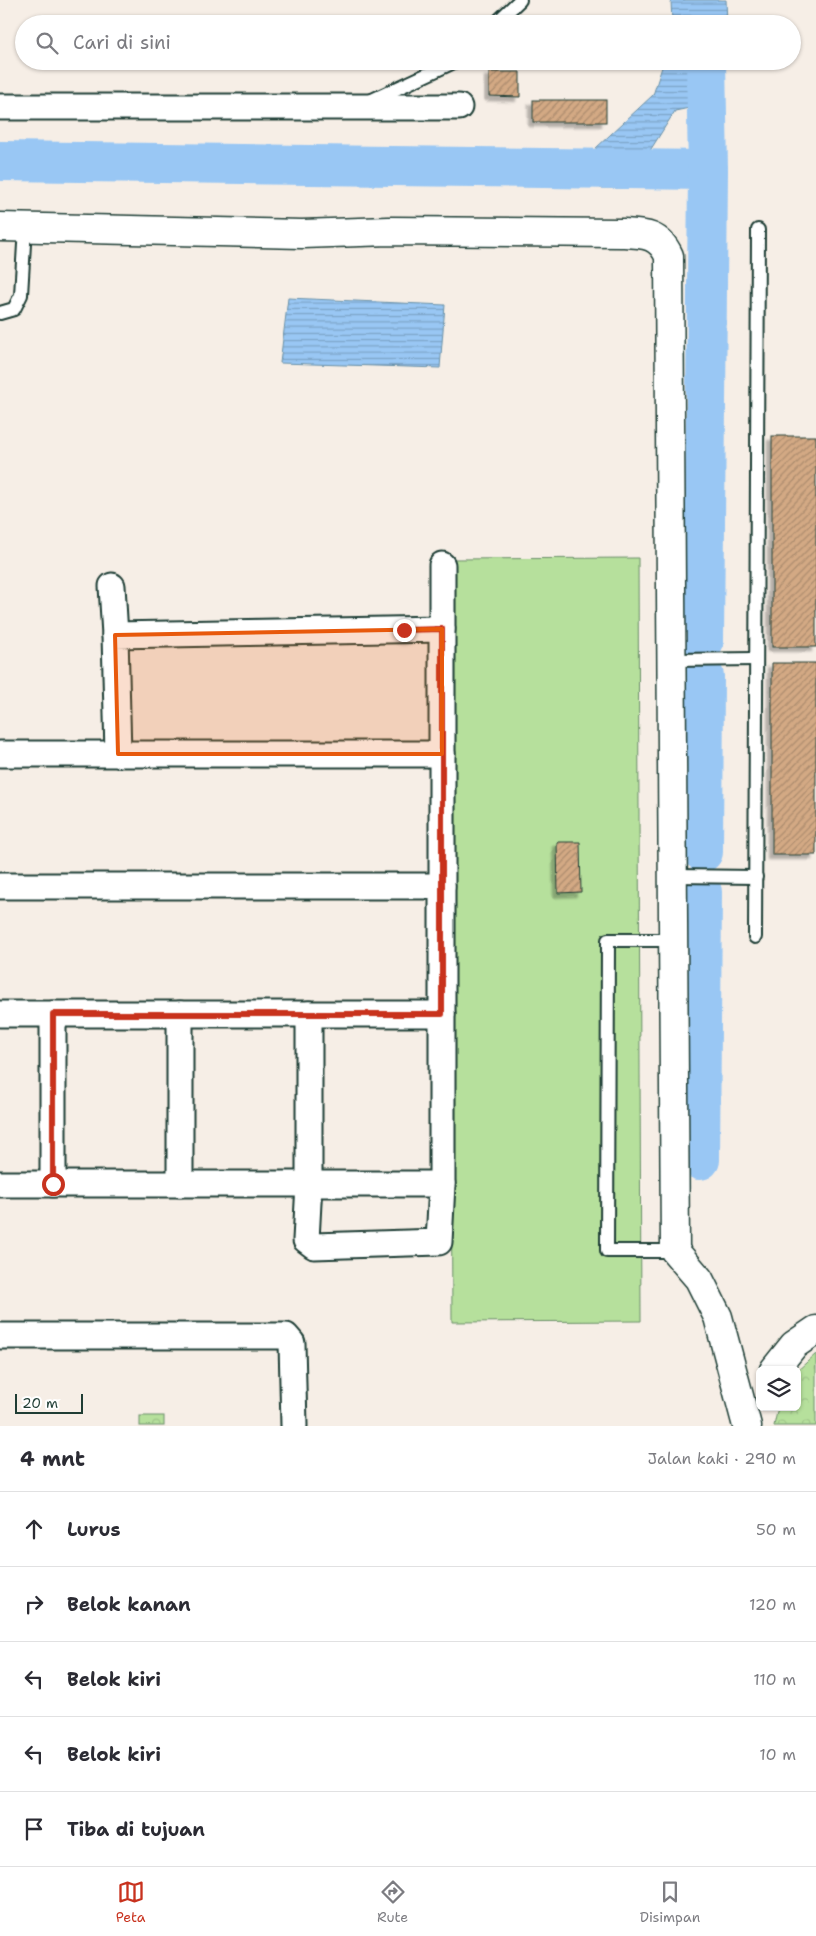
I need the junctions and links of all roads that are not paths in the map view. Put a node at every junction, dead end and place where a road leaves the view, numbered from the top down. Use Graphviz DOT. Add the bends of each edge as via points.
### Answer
graph roads {
  1 [pos="520,0"];
  2 [pos="504,15"];
  3 [pos="436,70"];
  4 [pos="0,107"];
  5 [pos="356,107"];
  6 [pos="459,107"];
  7 [pos="12,227"];
  8 [pos="758,230"];
  9 [pos="0,313"];
  10 [pos="442,565"];
  11 [pos="112,586"];
  12 [pos="442,629"];
  13 [pos="115,635"];
  14 [pos="756,659"];
  15 [pos="672,660"];
  16 [pos="0,754"];
  17 [pos="118,754"];
  18 [pos="442,754"];
  19 [pos="674,876"];
  20 [pos="756,877"];
  21 [pos="0,886"];
  22 [pos="442,886"];
  23 [pos="755,938"];
  24 [pos="674,940"];
  25 [pos="0,1014"];
  26 [pos="53,1014"];
  27 [pos="180,1014"];
  28 [pos="309,1014"];
  29 [pos="442,1014"];
  30 [pos="0,1184"];
  31 [pos="53,1184"];
  32 [pos="180,1184"];
  33 [pos="309,1184"];
  34 [pos="442,1184"];
  35 [pos="676,1251"];
  36 [pos="816,1330"];
  37 [pos="0,1336"];
  38 [pos="777,1366"];
  39 [pos="757,1411"];
  40 [pos="294,1426"];
  41 [pos="747,1426"];
  42 [pos="753,1426"];
  1 -- 2 [label="lane"];
  3 -- 5 [label="lane"];
  4 -- 5 [label="street"];
  5 -- 6 [label="street"];
  7 -- 9 [label="lane" via="21,294 14,309"];
  7 -- 15 [label="main road" via="302,234 389,231 622,233 643,234 664,244 670,256"];
  8 -- 14 [label="lane"];
  10 -- 12 [label="street"];
  11 -- 13 [label="street"];
  12 -- 13 [label="street"];
  12 -- 18 [label="street"];
  13 -- 17 [label="street"];
  14 -- 15 [label="lane"];
  14 -- 20 [label="lane"];
  15 -- 19 [label="main road"];
  16 -- 17 [label="street"];
  17 -- 18 [label="street"];
  18 -- 22 [label="street"];
  19 -- 20 [label="lane"];
  19 -- 24 [label="main road"];
  20 -- 23 [label="lane"];
  21 -- 22 [label="street"];
  22 -- 29 [label="street"];
  24 -- 35 [label="main road"];
  24 -- 35 [label="lane" via="608,940 607,1251"];
  25 -- 26 [label="street"];
  26 -- 27 [label="street"];
  26 -- 31 [label="street"];
  27 -- 28 [label="street"];
  27 -- 32 [label="street"];
  28 -- 29 [label="street"];
  28 -- 33 [label="street"];
  29 -- 34 [label="street"];
  30 -- 31 [label="street"];
  31 -- 32 [label="street"];
  32 -- 33 [label="street"];
  33 -- 34 [label="street"];
  33 -- 34 [label="street" via="305,1233 306,1240 314,1246 436,1244 441,1238"];
  35 -- 41 [label="main road" via="699,1278 718,1317"];
  36 -- 38 [label="main road" via="794,1345"];
  37 -- 40 [label="street" via="286,1336 292,1343"];
  39 -- 42 [label="main road"];
}
